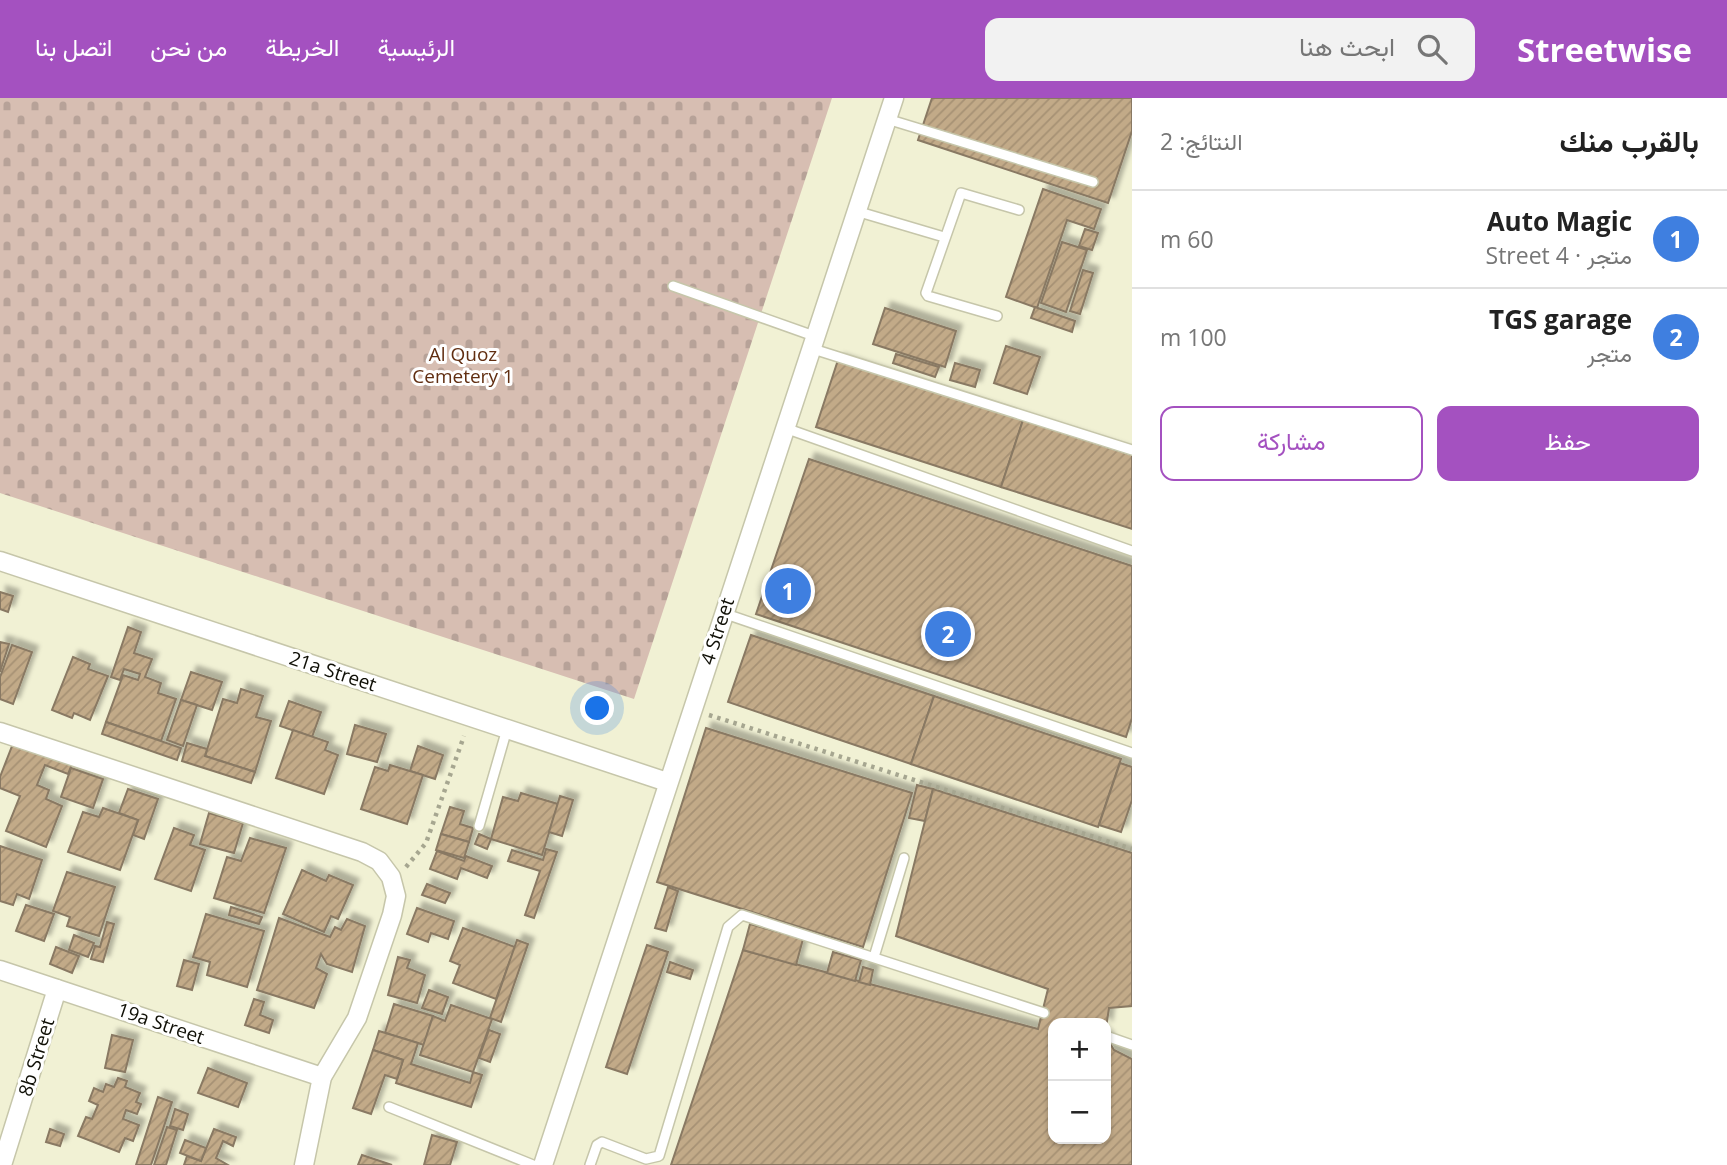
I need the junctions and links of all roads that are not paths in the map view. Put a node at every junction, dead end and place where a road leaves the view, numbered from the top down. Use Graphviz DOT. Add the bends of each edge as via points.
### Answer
graph roads {
  1 [pos="894,98"];
  2 [pos="887,119"];
  3 [pos="1093,182"];
  4 [pos="855,210"];
  5 [pos="1019,210"];
  6 [pos="944,237"];
  7 [pos="673,286"];
  8 [pos="997,316"];
  9 [pos="812,342"];
  10 [pos="784,427"];
  11 [pos="1132,450"];
  12 [pos="1132,551"];
  13 [pos="0,561"];
  14 [pos="723,612"];
  15 [pos="507,729"];
  16 [pos="1,737"];
  17 [pos="1132,753"];
  18 [pos="667,782"];
  19 [pos="479,826"];
  20 [pos="904,858"];
  21 [pos="874,957"];
  22 [pos="0,970"];
  23 [pos="57,989"];
  24 [pos="1044,1013"];
  25 [pos="1111,1037"];
  26 [pos="1132,1045"];
  27 [pos="322,1077"];
  28 [pos="389,1107"];
  29 [pos="2,1165"];
  30 [pos="304,1165"];
  31 [pos="533,1165"];
  32 [pos="543,1165"];
  33 [pos="590,1165"];
  1 -- 2 [label="street, 4 Street"];
  2 -- 3 [label="lane"];
  2 -- 4 [label="street, 4 Street"];
  4 -- 6 [label="lane"];
  4 -- 9 [label="street, 4 Street"];
  5 -- 6 [label="lane" via="961,193"];
  6 -- 8 [label="lane" via="927,295"];
  7 -- 9 [label="lane"];
  9 -- 10 [label="street, 4 Street"];
  9 -- 11 [label="lane"];
  10 -- 12 [label="lane"];
  10 -- 14 [label="street, 4 Street"];
  13 -- 15 [label="street, 21a Street"];
  14 -- 17 [label="lane"];
  14 -- 18 [label="street, 4 Street"];
  15 -- 18 [label="street, 21a Street"];
  15 -- 19 [label="lane"];
  16 -- 27 [label="street" via="379,861 391,877 394,905 348,1038"];
  18 -- 32 [label="street, 4 Street"];
  20 -- 21 [label="lane"];
  21 -- 24 [label="lane"];
  21 -- 33 [label="lane" via="748,915 736,917 728,927 659,1156 650,1160 602,1142"];
  22 -- 23 [label="street, 19a Street"];
  23 -- 27 [label="street, 19a Street"];
  23 -- 29 [label="street, 8b Street"];
  25 -- 26 [label="lane"];
  27 -- 30 [label="street"];
  28 -- 31 [label="lane"];
}
